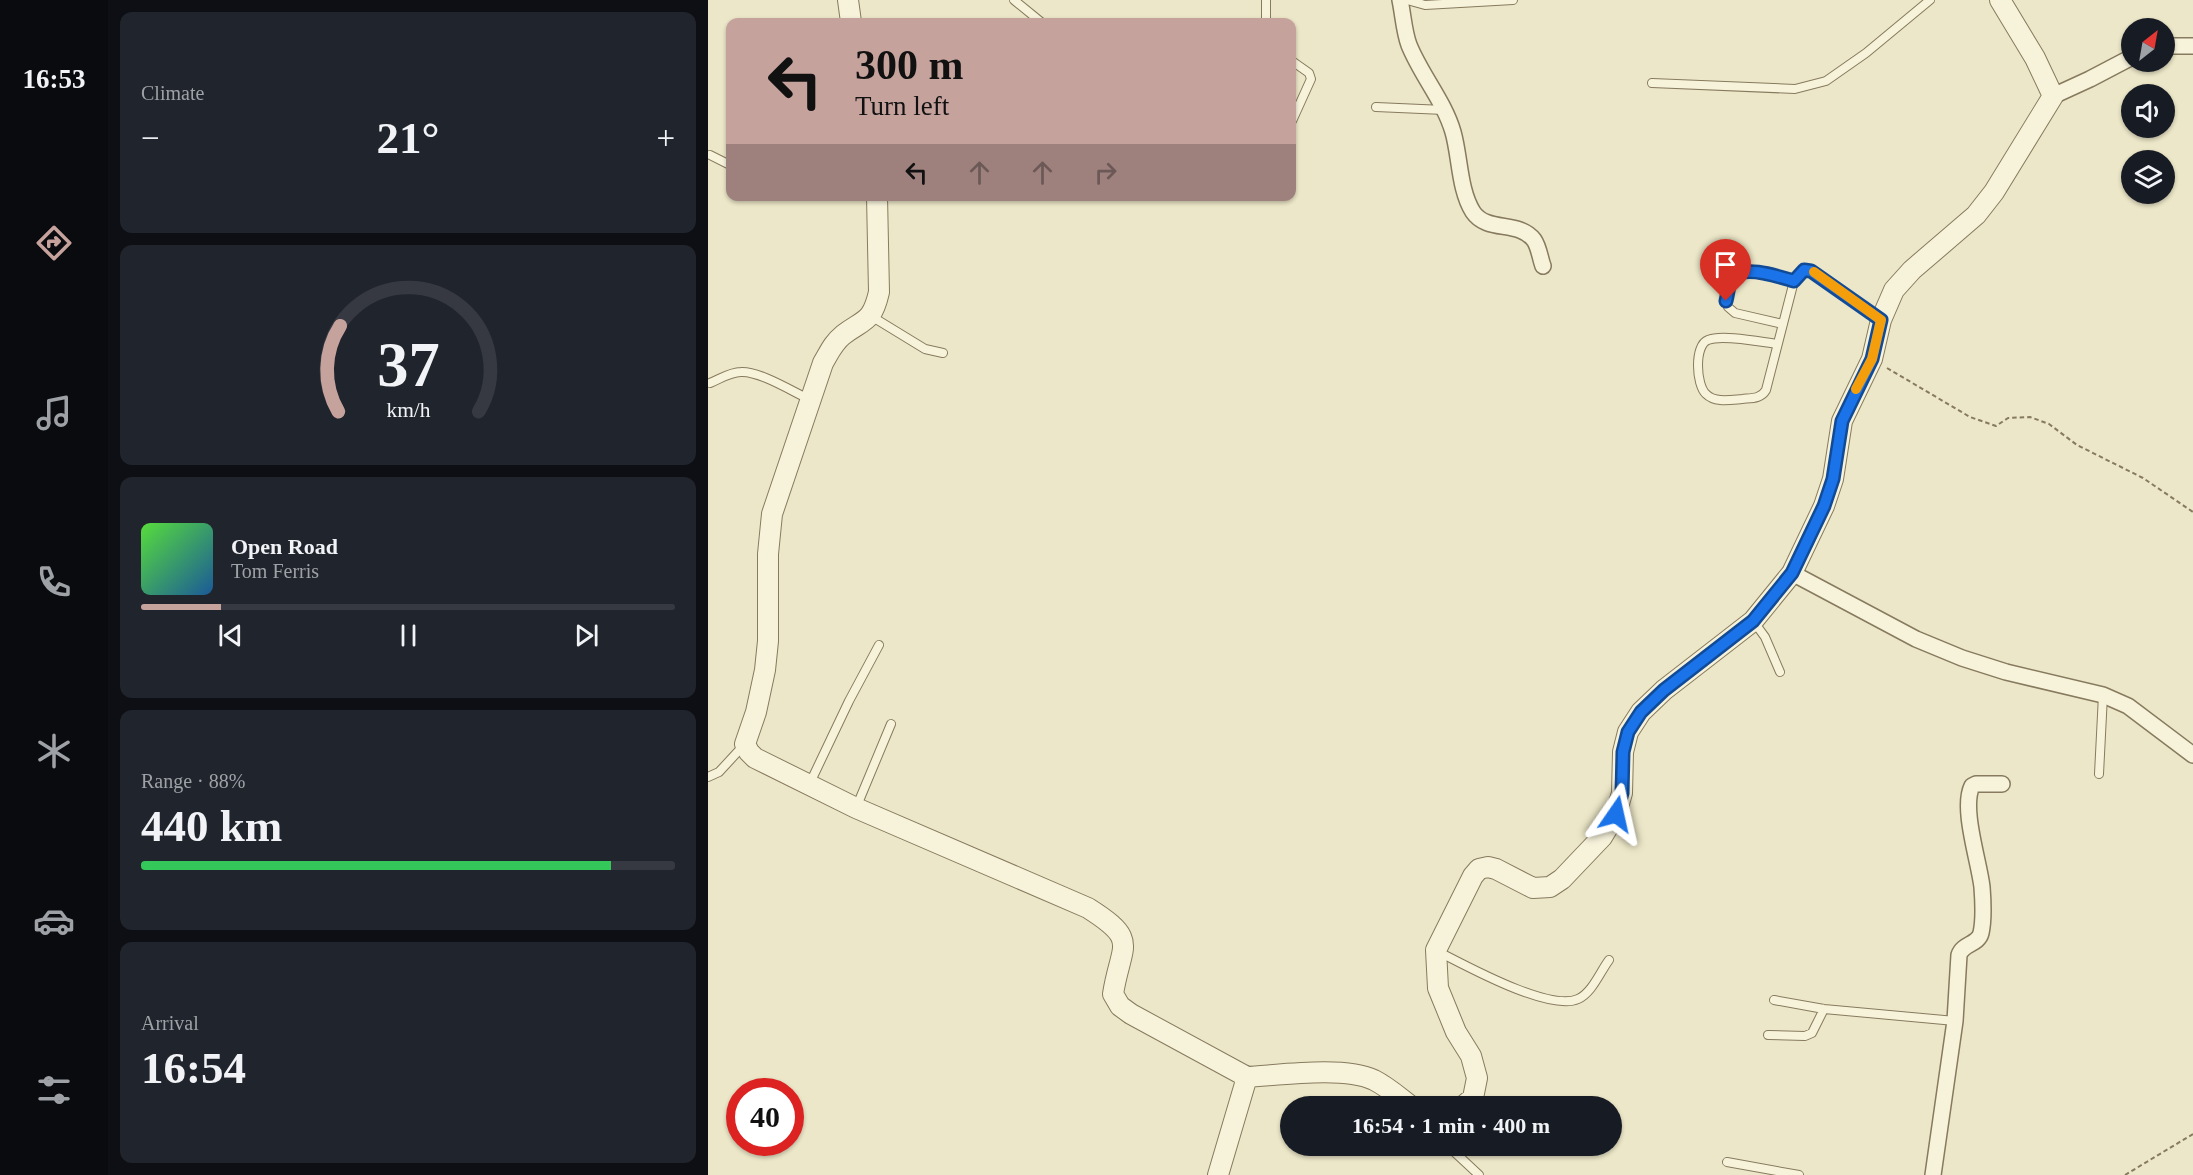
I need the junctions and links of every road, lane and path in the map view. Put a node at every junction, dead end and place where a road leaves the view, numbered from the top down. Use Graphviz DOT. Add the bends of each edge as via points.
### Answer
graph roads {
  1 [pos="848,0"];
  2 [pos="1014,0"];
  3 [pos="1266,0"];
  4 [pos="1400,0"];
  5 [pos="1407,0"];
  6 [pos="1513,0"];
  7 [pos="1930,0"];
  8 [pos="2000,0"];
  9 [pos="850,18"];
  10 [pos="1036,18"];
  11 [pos="1266,18"];
  12 [pos="2175,46"];
  13 [pos="2193,46"];
  14 [pos="2121,63"];
  15 [pos="1296,64"];
  16 [pos="1652,83"];
  17 [pos="2053,96"];
  18 [pos="1376,107"];
  19 [pos="1444,110"];
  20 [pos="1296,113"];
  21 [pos="710,155"];
  22 [pos="726,163"];
  23 [pos="877,201"];
  24 [pos="1543,266"];
  25 [pos="1794,281"];
  26 [pos="871,316"];
  27 [pos="1881,320"];
  28 [pos="1784,324"];
  29 [pos="1778,344"];
  30 [pos="943,353"];
  31 [pos="1872,359"];
  32 [pos="710,383"];
  33 [pos="812,400"];
  34 [pos="2193,512"];
  35 [pos="1792,573"];
  36 [pos="1753,621"];
  37 [pos="879,645"];
  38 [pos="1780,672"];
  39 [pos="2103,695"];
  40 [pos="891,724"];
  41 [pos="745,744"];
  42 [pos="2193,755"];
  43 [pos="2099,774"];
  44 [pos="708,777"];
  45 [pos="2002,784"];
  46 [pos="809,786"];
  47 [pos="856,808"];
  48 [pos="1436,950"];
  49 [pos="1609,960"];
  50 [pos="1774,1000"];
  51 [pos="1824,1009"];
  52 [pos="1955,1020"];
  53 [pos="1767,1035"];
  54 [pos="1247,1077"];
  55 [pos="1397,1096"];
  56 [pos="1473,1096"];
  57 [pos="2193,1134"];
  58 [pos="1459,1156"];
  59 [pos="1726,1162"];
  60 [pos="1218,1175"];
  61 [pos="1479,1175"];
  62 [pos="1799,1175"];
  63 [pos="1933,1175"];
  64 [pos="2125,1175"];
  1 -- 9 [label="street"];
  2 -- 10 [label="lane"];
  3 -- 11 [label="lane"];
  4 -- 19 [label="street" via="1409,44"];
  5 -- 6 [label="lane" via="1425,5"];
  7 -- 16 [label="lane" via="1826,81 1795,89"];
  8 -- 17 [label="street"];
  12 -- 13 [label="street"];
  14 -- 17 [label="street"];
  15 -- 20 [label="lane" via="1311,79"];
  17 -- 27 [label="street" via="1994,192 1976,215 1894,290"];
  18 -- 19 [label="lane"];
  19 -- 24 [label="street" via="1471,209 1485,223 1533,238"];
  21 -- 22 [label="lane"];
  23 -- 26 [label="street" via="879,292"];
  25 -- 27 [label="lane" via="1804,270 1811,271"];
  25 -- 28 [label="lane"];
  25 -- 28 [label="lane" via="1753,271 1734,275 1730,282 1726,301 1735,313"];
  26 -- 30 [label="lane" via="925,349"];
  26 -- 33 [label="street" via="833,345"];
  27 -- 31 [label="street"];
  28 -- 29 [label="lane"];
  29 -- 29 [label="lane" via="1763,395 1725,401 1713,399 1703,390 1698,377 1699,352 1706,340"];
  31 -- 34 [label="path" via="1978,420 1996,426 2008,418 2030,417 2049,424 2077,445 2143,478"];
  31 -- 35 [label="street" via="1842,421 1833,479 1824,506"];
  32 -- 33 [label="lane" via="744,371"];
  33 -- 41 [label="street" via="772,514 765,670"];
  35 -- 36 [label="street"];
  35 -- 39 [label="street" via="1916,639 1962,658"];
  36 -- 38 [label="lane" via="1766,637"];
  36 -- 48 [label="street" via="1641,712 1628,732 1623,752 1622,793 1616,814 1602,837 1562,879 1550,887 1533,888 1497,869 1479,869"];
  37 -- 46 [label="lane"];
  39 -- 42 [label="street" via="2128,706"];
  39 -- 43 [label="lane"];
  40 -- 47 [label="lane"];
  41 -- 44 [label="lane" via="719,772"];
  41 -- 46 [label="street" via="755,758"];
  45 -- 52 [label="street" via="1976,784 1969,793 1982,888 1981,932 1959,955"];
  46 -- 47 [label="street"];
  47 -- 54 [label="street" via="1088,908 1109,921 1121,933 1124,949 1113,994 1120,1006"];
  48 -- 49 [label="lane" via="1538,997 1564,1003 1587,992"];
  48 -- 56 [label="street" via="1438,988 1456,1032 1471,1056 1477,1078"];
  50 -- 51 [label="lane"];
  51 -- 52 [label="lane"];
  51 -- 53 [label="lane" via="1812,1034"];
  52 -- 63 [label="street"];
  54 -- 55 [label="street" via="1356,1074 1374,1080"];
  54 -- 60 [label="street"];
  57 -- 64 [label="path"];
  58 -- 61 [label="lane"];
  59 -- 62 [label="lane"];
}
